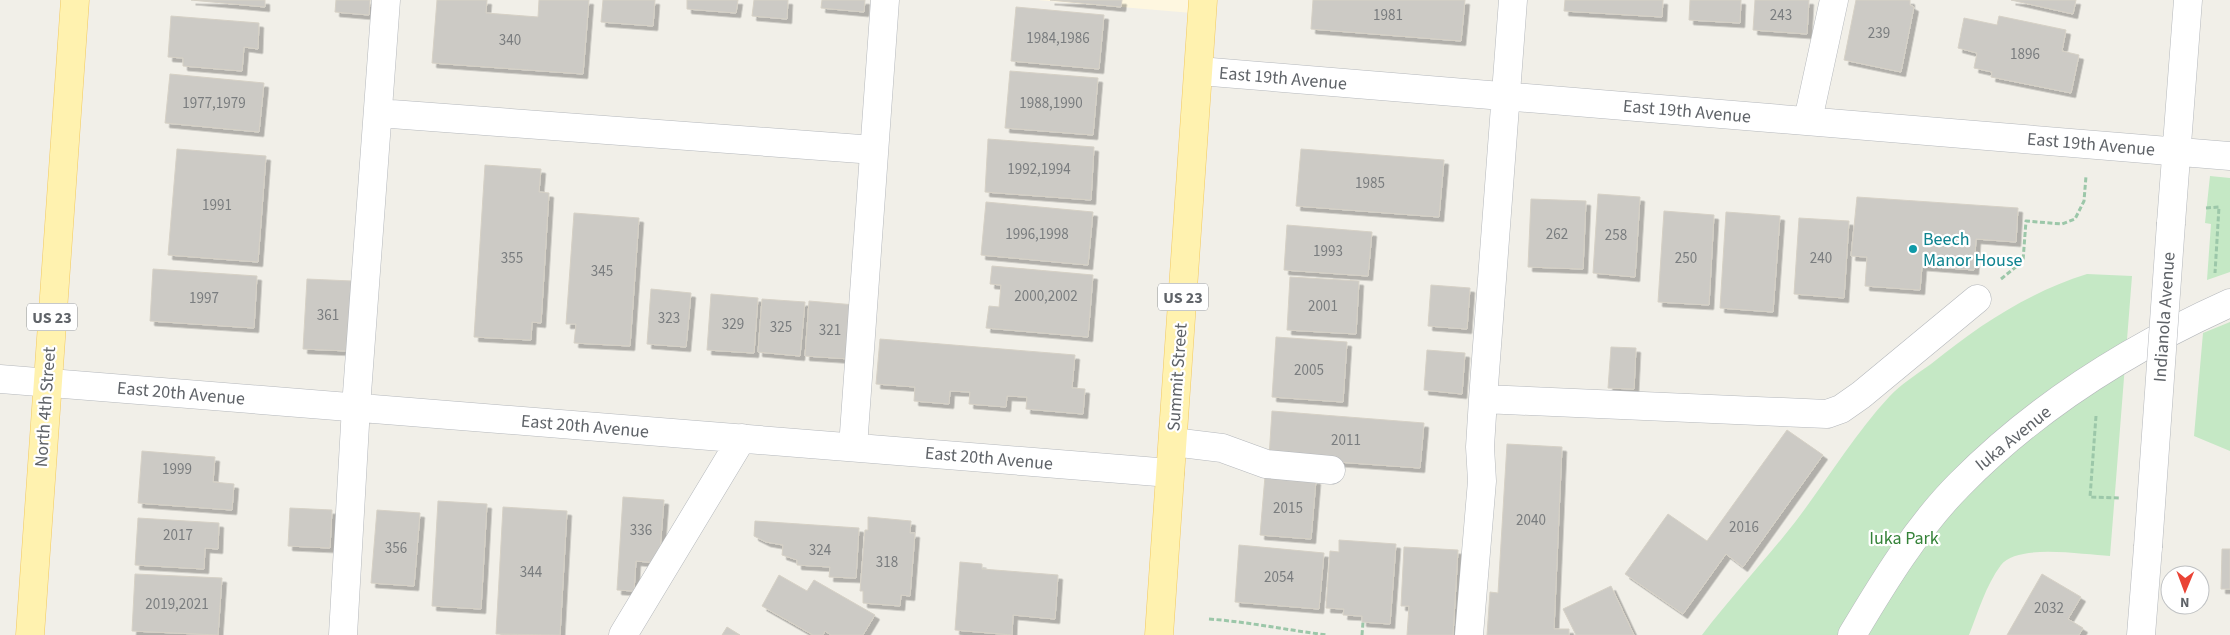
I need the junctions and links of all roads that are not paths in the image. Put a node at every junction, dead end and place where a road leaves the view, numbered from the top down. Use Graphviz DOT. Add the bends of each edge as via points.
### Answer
graph roads {
  1 [pos="75,0"];
  2 [pos="386,0"];
  3 [pos="885,0"];
  4 [pos="1203,0"];
  5 [pos="1513,0"];
  6 [pos="1834,0"];
  7 [pos="2188,0"];
  8 [pos="1198,71"];
  9 [pos="1506,96"];
  10 [pos="378,113"];
  11 [pos="1808,120"];
  12 [pos="874,150"];
  13 [pos="2176,150"];
  14 [pos="2230,156"];
  15 [pos="1977,299"];
  16 [pos="2230,303"];
  17 [pos="0,379"];
  18 [pos="47,383"];
  19 [pos="1483,399"];
  20 [pos="356,407"];
  21 [pos="742,438"];
  22 [pos="1173,442"];
  23 [pos="852,448"];
  24 [pos="1331,470"];
  25 [pos="1170,473"];
  26 [pos="30,635"];
  27 [pos="343,635"];
  28 [pos="623,635"];
  29 [pos="1159,635"];
  30 [pos="1469,635"];
  31 [pos="1852,635"];
  32 [pos="2141,635"];
  1 -- 18 [label="main road, North 4th Street / US 23"];
  2 -- 10 [label="street"];
  3 -- 12 [label="street"];
  4 -- 8 [label="main road, Summit Street / US 23"];
  5 -- 9 [label="street"];
  6 -- 11 [label="street"];
  7 -- 13 [label="street, Indianola Avenue"];
  8 -- 9 [label="street, East 19th Avenue"];
  8 -- 22 [label="main road, Summit Street / US 23"];
  9 -- 11 [label="street, East 19th Avenue"];
  9 -- 19 [label="street"];
  10 -- 12 [label="street"];
  10 -- 20 [label="street"];
  11 -- 13 [label="street, East 19th Avenue"];
  12 -- 23 [label="street"];
  13 -- 14 [label="street, East 19th Avenue"];
  13 -- 32 [label="street, Indianola Avenue, bridge"];
  15 -- 19 [label="street" via="1861,394 1841,409 1827,414"];
  16 -- 31 [label="street, Iuka Avenue" via="2142,347 2026,424 1959,485 1898,561"];
  17 -- 18 [label="street, East 20th Avenue"];
  18 -- 20 [label="street, East 20th Avenue"];
  18 -- 26 [label="main road, North 4th Street / US 23"];
  19 -- 30 [label="street" via="1482,481"];
  20 -- 21 [label="street, East 20th Avenue"];
  20 -- 27 [label="street"];
  21 -- 23 [label="street, East 20th Avenue"];
  21 -- 28 [label="street"];
  22 -- 24 [label="street" via="1222,448 1266,464"];
  22 -- 25 [label="main road, Summit Street / US 23"];
  23 -- 25 [label="street, East 20th Avenue"];
  25 -- 29 [label="main road, Summit Street / US 23"];
}
